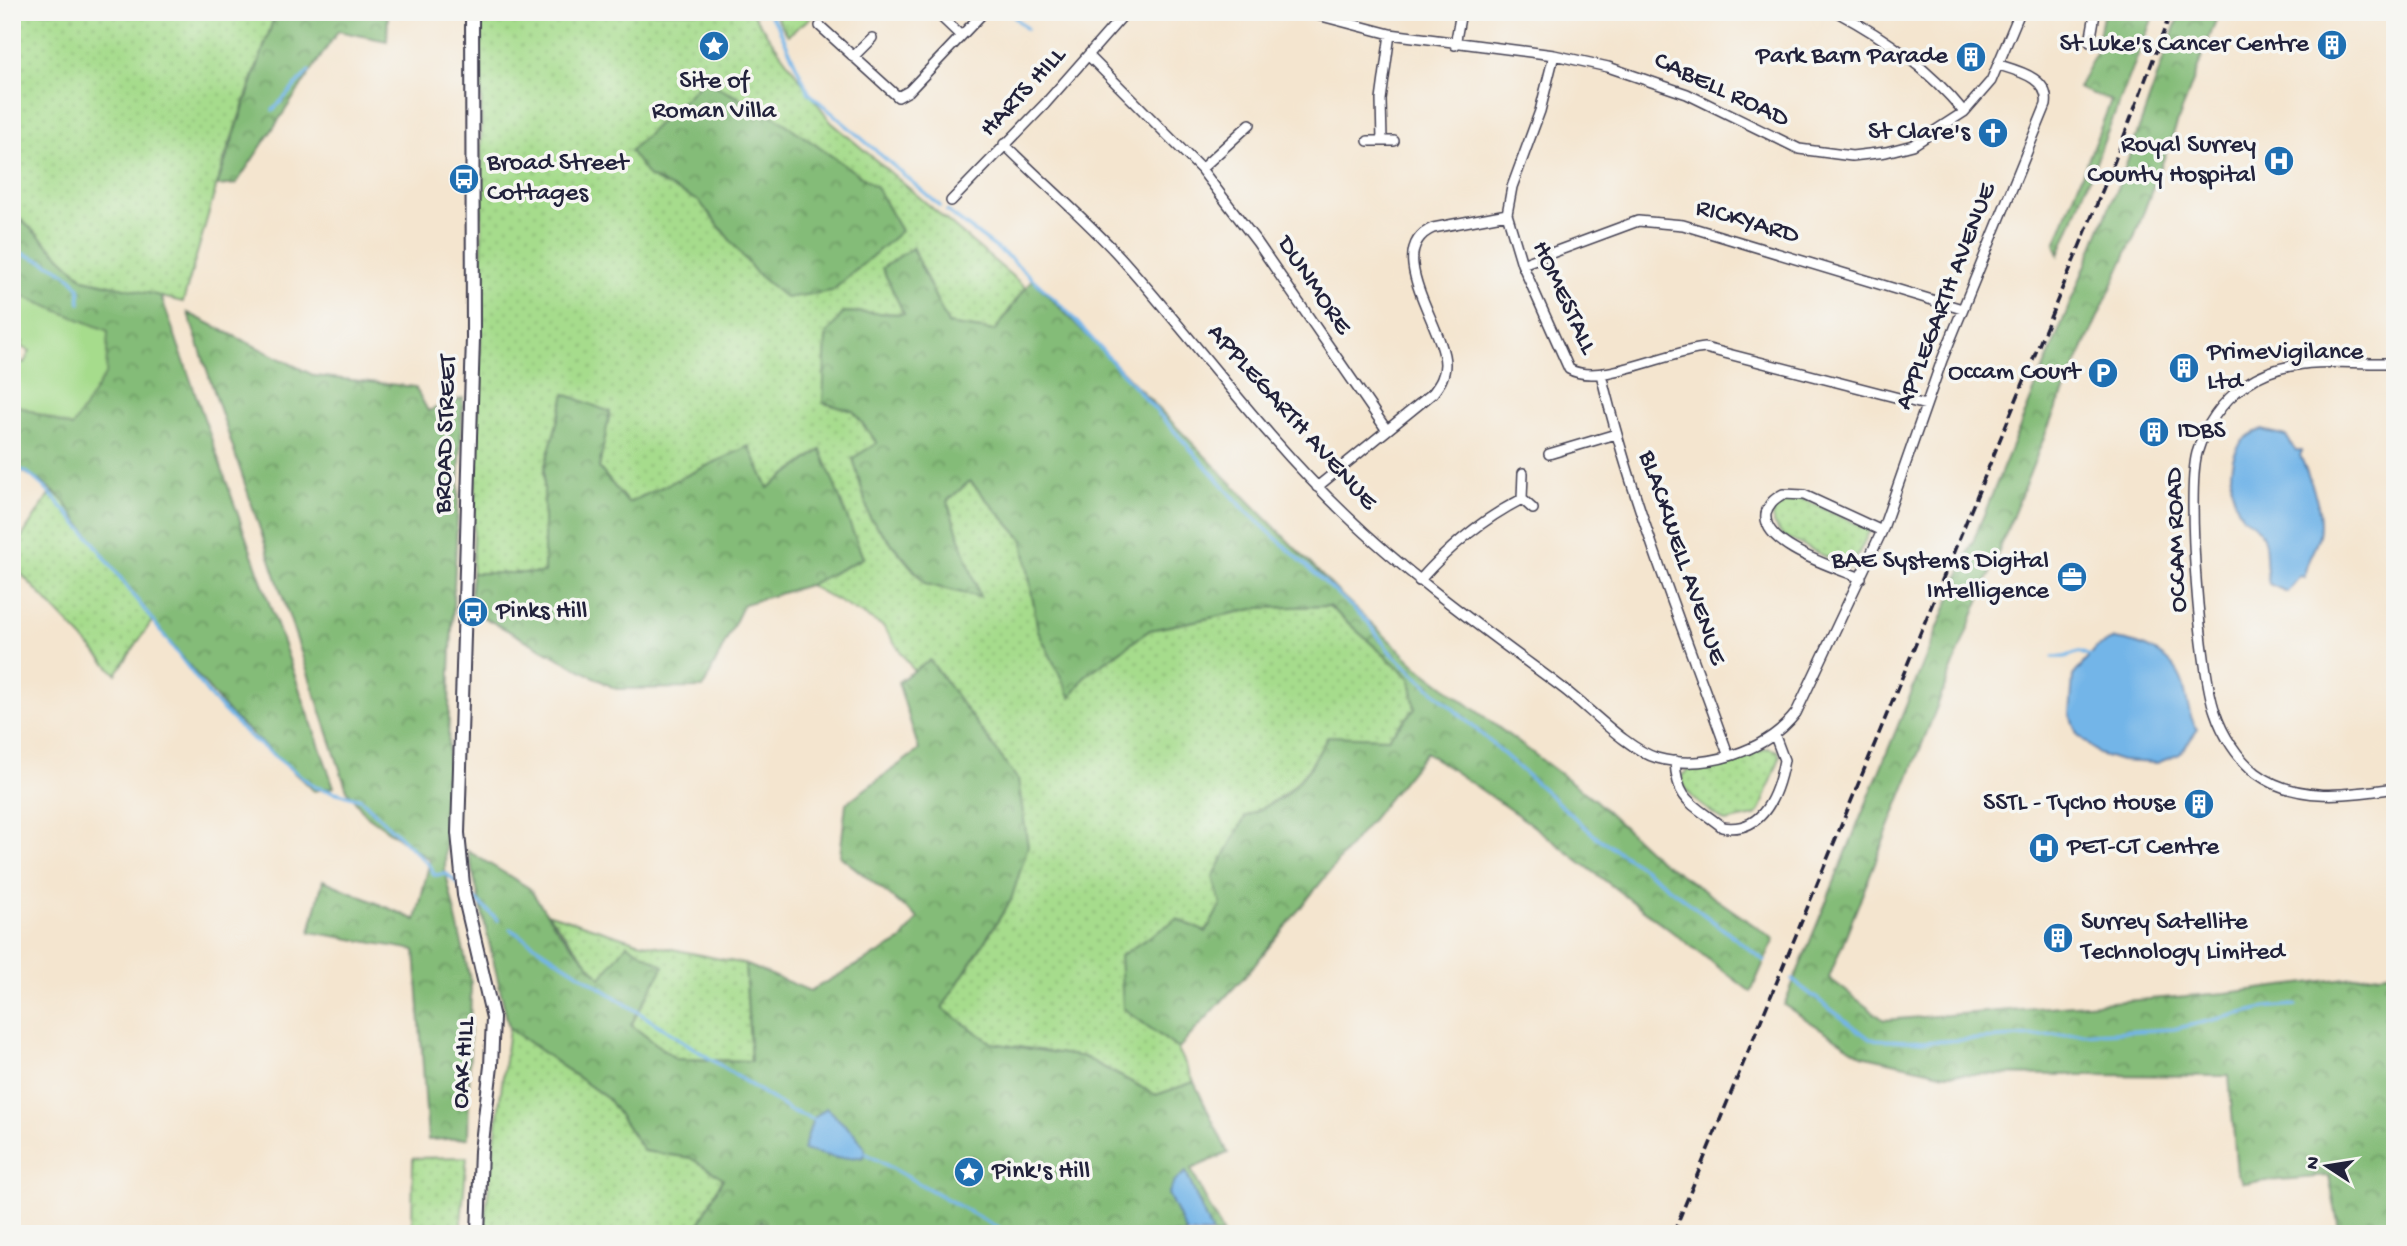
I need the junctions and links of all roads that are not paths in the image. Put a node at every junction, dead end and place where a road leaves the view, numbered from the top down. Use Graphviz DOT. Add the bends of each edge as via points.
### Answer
graph roads {
  1 [pos="472,12"];
  2 [pos="936,12"];
  3 [pos="984,12"];
  4 [pos="1126,12"];
  5 [pos="1306,12"];
  6 [pos="1461,12"];
  7 [pos="1837,12"];
  8 [pos="2020,12"];
  9 [pos="2090,12"];
  10 [pos="820,26"];
  11 [pos="1390,34"];
  12 [pos="961,36"];
  13 [pos="872,38"];
  14 [pos="2090,42"];
  15 [pos="1455,45"];
  16 [pos="1088,55"];
  17 [pos="1553,55"];
  18 [pos="853,57"];
  19 [pos="1999,65"];
  20 [pos="1964,112"];
  21 [pos="1252,122"];
  22 [pos="1368,141"];
  23 [pos="1381,141"];
  24 [pos="1394,141"];
  25 [pos="1004,144"];
  26 [pos="1201,169"];
  27 [pos="951,201"];
  28 [pos="1507,214"];
  29 [pos="1522,264"];
  30 [pos="1962,309"];
  31 [pos="2395,363"];
  32 [pos="1601,374"];
  33 [pos="1926,405"];
  34 [pos="1386,429"];
  35 [pos="1616,434"];
  36 [pos="1549,454"];
  37 [pos="1522,473"];
  38 [pos="1317,486"];
  39 [pos="1522,499"];
  40 [pos="1533,509"];
  41 [pos="1882,531"];
  42 [pos="1861,578"];
  43 [pos="1419,581"];
  44 [pos="1775,736"];
  45 [pos="1728,754"];
  46 [pos="1675,761"];
  47 [pos="2395,788"];
  48 [pos="460,856"];
  49 [pos="478,1234"];
  1 -- 48 [label="street, BROAD STREET" via="473,338"];
  2 -- 12 [label="street"];
  3 -- 12 [label="street"];
  4 -- 16 [label="street, HARTS HILL"];
  5 -- 11 [label="street, CABELL ROAD"];
  6 -- 15 [label="street"];
  7 -- 20 [label="street" via="1894,45 1937,80"];
  8 -- 19 [label="street, CABELL ROAD"];
  9 -- 14 [label="street" via="2095,13"];
  10 -- 18 [label="street"];
  11 -- 15 [label="street, CABELL ROAD"];
  11 -- 23 [label="street"];
  12 -- 18 [label="street" via="898,97"];
  13 -- 18 [label="street"];
  15 -- 17 [label="street, CABELL ROAD"];
  16 -- 25 [label="street, HARTS HILL"];
  16 -- 26 [label="street, DUNMORE"];
  17 -- 20 [label="street, CABELL ROAD" via="1663,84 1809,152 1852,156 1886,152 1913,145"];
  17 -- 28 [label="street, HOMESTALL"];
  19 -- 20 [label="street, CABELL ROAD"];
  19 -- 30 [label="street, APPLEGARTH AVENUE" via="2038,82 2047,99"];
  21 -- 26 [label="street"];
  22 -- 23 [label="street"];
  23 -- 24 [label="street"];
  25 -- 27 [label="street, HARTS HILL"];
  25 -- 38 [label="street, APPLEGARTH AVENUE" via="1119,256"];
  26 -- 34 [label="street, DUNMORE"];
  28 -- 29 [label="street, HOMESTALL"];
  28 -- 34 [label="street" via="1433,228 1415,242 1413,269 1446,361 1445,372 1433,393"];
  29 -- 30 [label="street, RICKYARD" via="1618,227 1651,221 1683,225"];
  29 -- 32 [label="street, HOMESTALL" via="1569,369"];
  30 -- 33 [label="street, APPLEGARTH AVENUE"];
  31 -- 47 [label="street, OCCAM ROAD" via="2325,362 2285,367 2245,385 2218,411 2200,443 2192,487 2204,654 2220,726 2255,772 2275,784 2307,793"];
  32 -- 33 [label="street, HOMESTALL" via="1705,348"];
  32 -- 35 [label="street, BLACKWELL AVENUE"];
  33 -- 41 [label="street, APPLEGARTH AVENUE"];
  34 -- 38 [label="street"];
  35 -- 36 [label="street"];
  35 -- 45 [label="street, BLACKWELL AVENUE"];
  37 -- 39 [label="street"];
  38 -- 43 [label="street, APPLEGARTH AVENUE"];
  39 -- 40 [label="street"];
  39 -- 43 [label="street" via="1491,515"];
  41 -- 42 [label="street, APPLEGARTH AVENUE"];
  41 -- 42 [label="street" via="1804,495 1783,495 1768,507 1766,518 1776,538"];
  42 -- 44 [label="street, APPLEGARTH AVENUE" via="1796,713"];
  43 -- 46 [label="street, APPLEGARTH AVENUE" via="1641,751"];
  44 -- 45 [label="street, APPLEGARTH AVENUE"];
  44 -- 46 [label="street" via="1784,760 1765,814 1758,821 1722,827 1681,794"];
  45 -- 46 [label="street, APPLEGARTH AVENUE"];
  48 -- 49 [label="street, OAK HILL" via="463,889 493,1018"];
}
